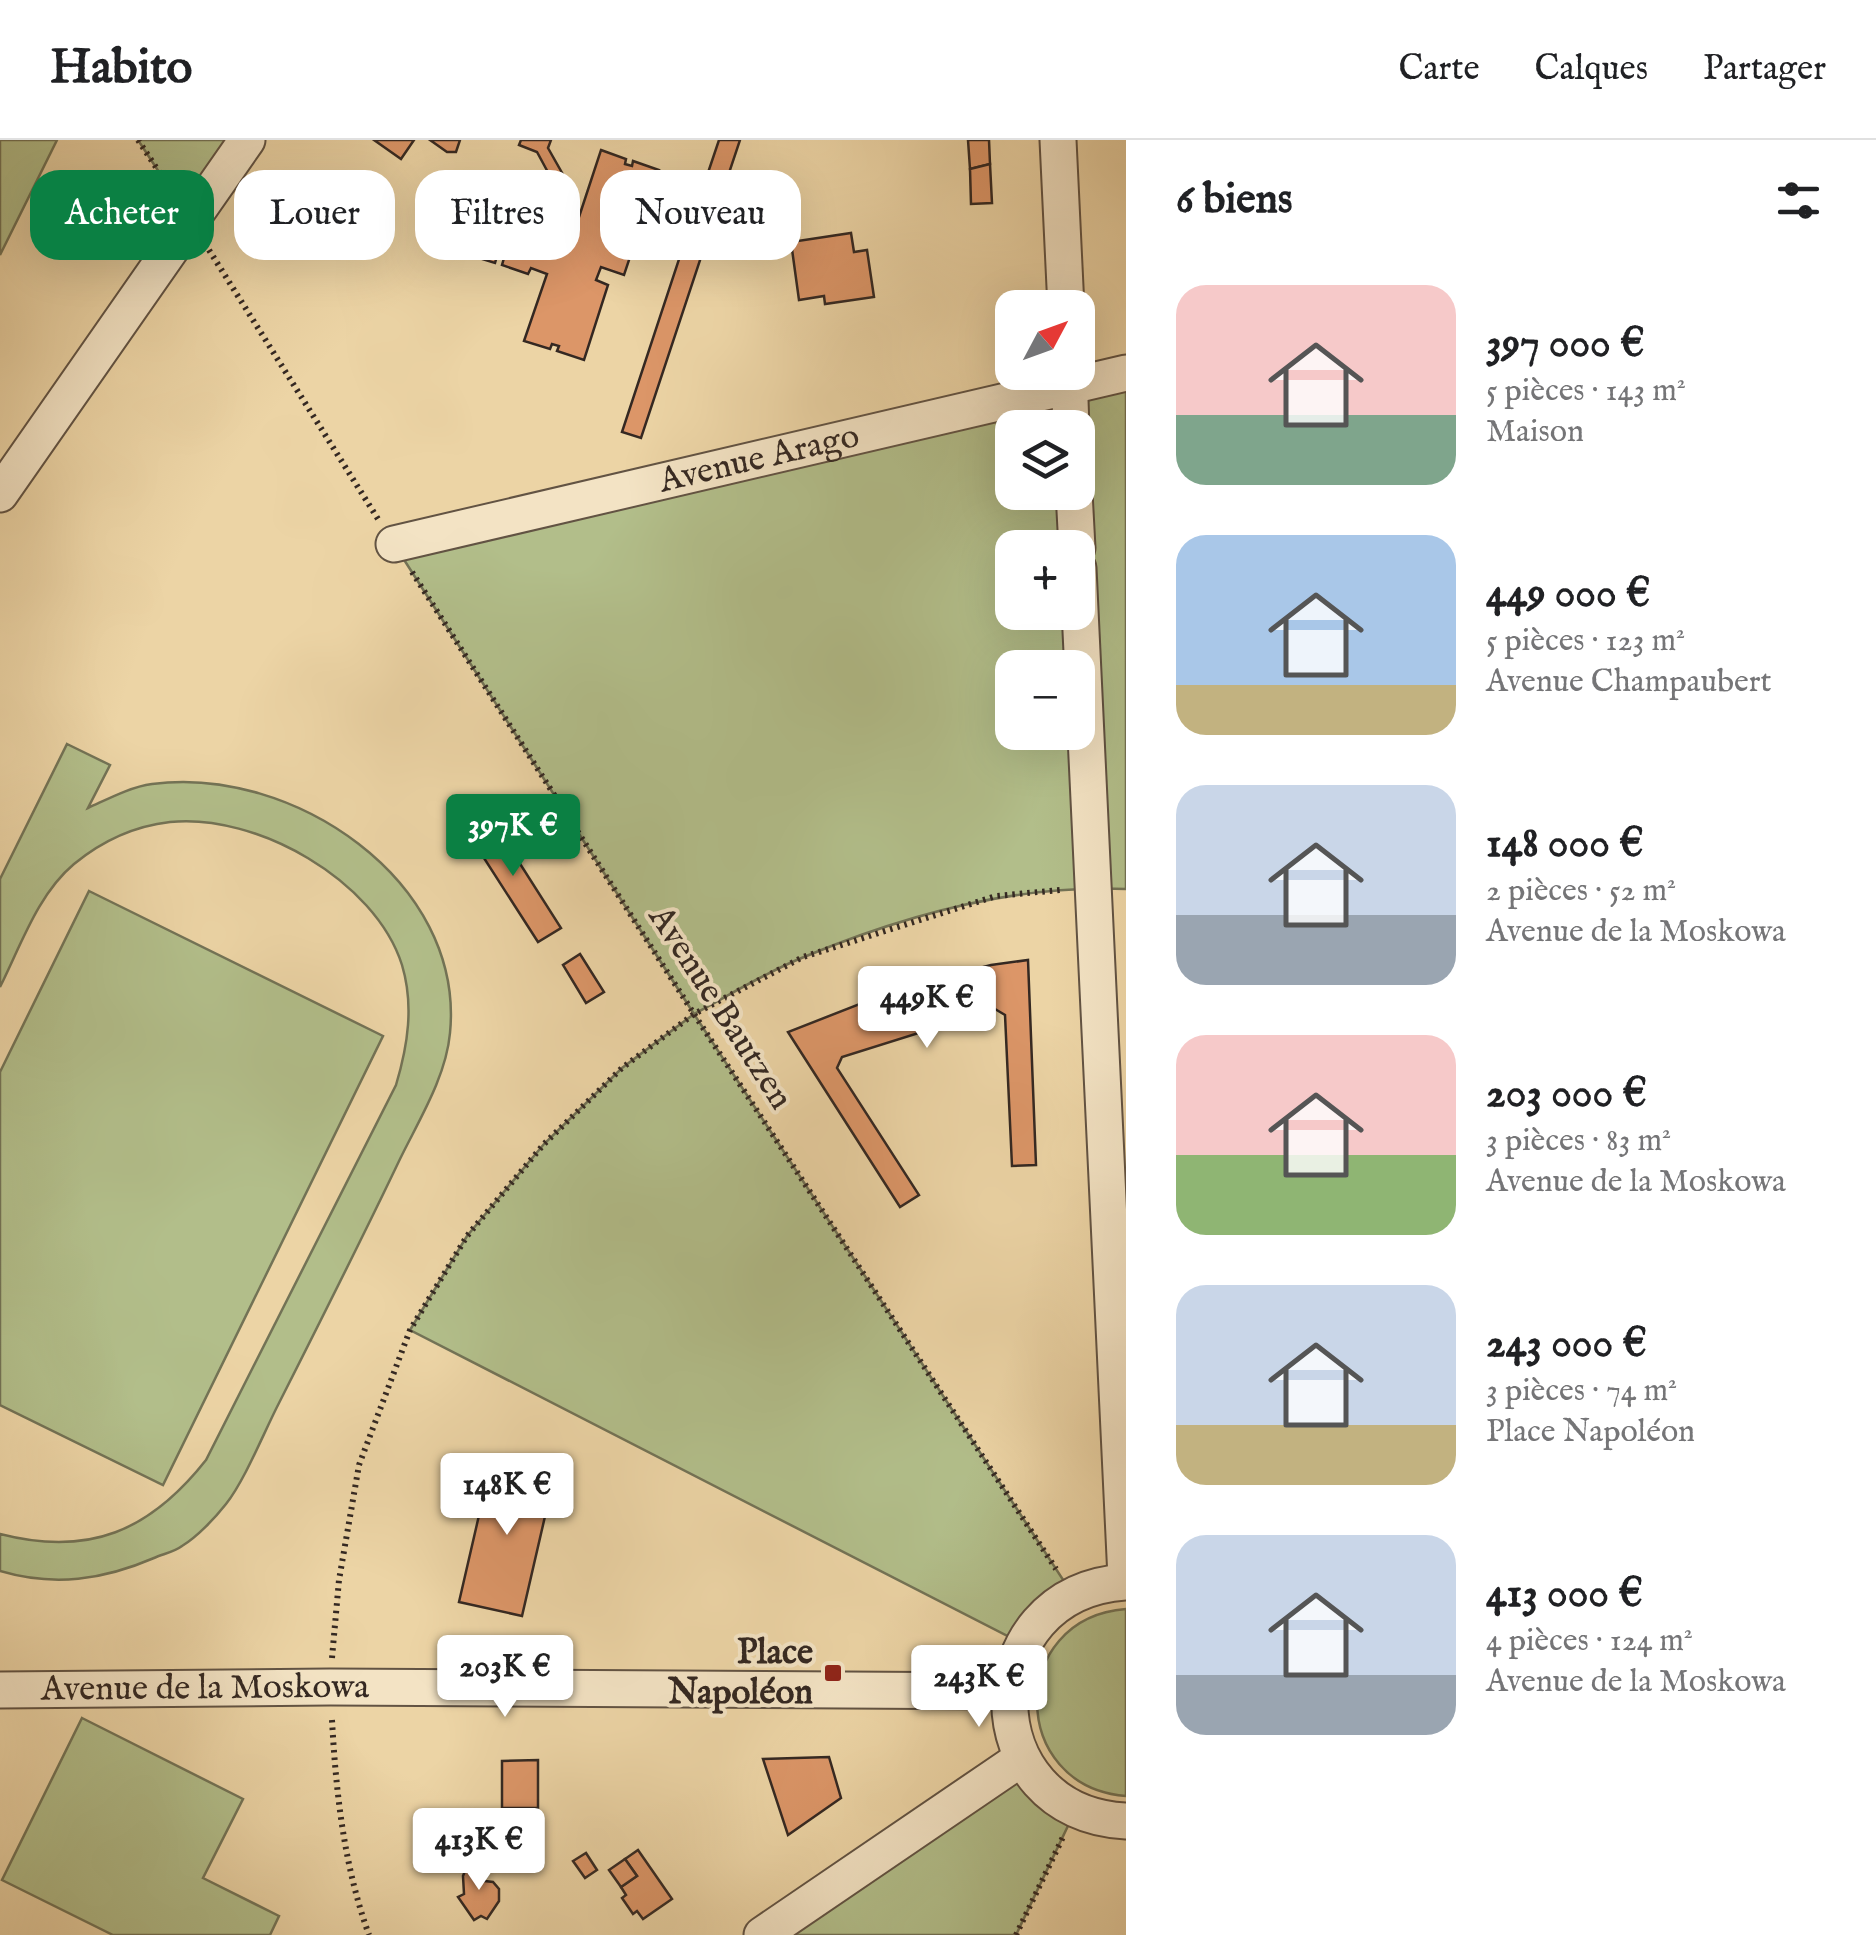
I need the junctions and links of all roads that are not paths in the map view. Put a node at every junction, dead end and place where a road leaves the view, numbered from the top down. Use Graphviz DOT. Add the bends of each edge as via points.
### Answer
graph roads {
  1 [pos="247,140"];
  2 [pos="1058,140"];
  3 [pos="1065,290"];
  4 [pos="1126,373"];
  5 [pos="1095,377"];
  6 [pos="1028,390"];
  7 [pos="0,494"];
  8 [pos="394,544"];
  9 [pos="1081,630"];
  10 [pos="1126,1580"];
  11 [pos="0,1690"];
  12 [pos="1009,1691"];
  13 [pos="1022,1758"];
  14 [pos="1126,1822"];
  15 [pos="762,1935"];
  1 -- 7 [label="street"];
  2 -- 3 [label="street"];
  4 -- 5 [label="street, Avenue Arago"];
  6 -- 8 [label="street, Avenue Arago"];
  9 -- 10 [label="street"];
  10 -- 12 [label="street" via="1091,1588 1045,1616 1017,1656"];
  11 -- 12 [label="street, Avenue de la Moskowa"];
  12 -- 13 [label="street"];
  13 -- 14 [label="street" via="1046,1789 1076,1810"];
  13 -- 15 [label="street"];
}
